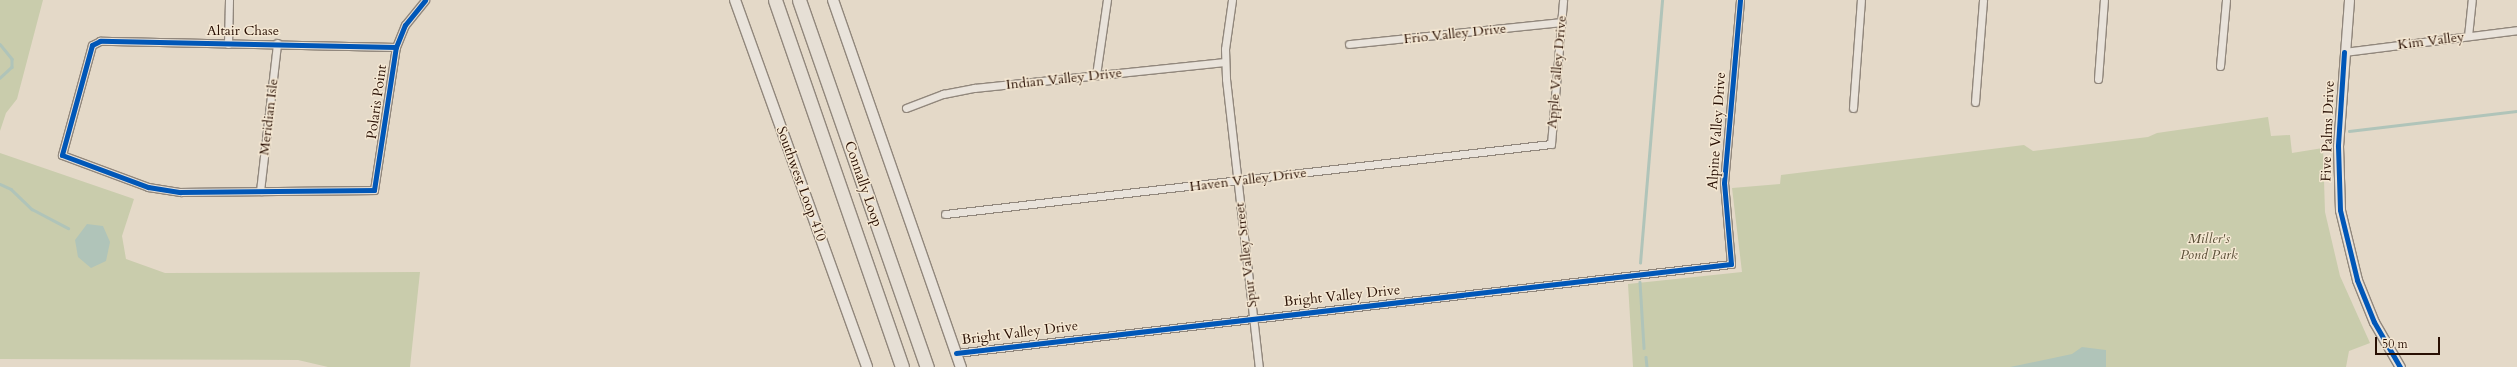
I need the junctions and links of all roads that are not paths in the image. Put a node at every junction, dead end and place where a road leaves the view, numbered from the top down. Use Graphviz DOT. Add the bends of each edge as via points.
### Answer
graph roads {
  1 [pos="229,0"];
  2 [pos="425,0"];
  3 [pos="735,0"];
  4 [pos="775,0"];
  5 [pos="799,0"];
  6 [pos="834,0"];
  7 [pos="1107,0"];
  8 [pos="1232,0"];
  9 [pos="1563,0"];
  10 [pos="1740,0"];
  11 [pos="1861,0"];
  12 [pos="1983,0"];
  13 [pos="2104,0"];
  14 [pos="2226,0"];
  15 [pos="2349,0"];
  16 [pos="2472,0"];
  17 [pos="1561,22"];
  18 [pos="2517,30"];
  19 [pos="2468,36"];
  20 [pos="277,43"];
  21 [pos="228,44"];
  22 [pos="1349,44"];
  23 [pos="396,47"];
  24 [pos="2344,52"];
  25 [pos="1226,62"];
  26 [pos="2220,66"];
  27 [pos="1096,76"];
  28 [pos="2098,79"];
  29 [pos="1975,102"];
  30 [pos="906,108"];
  31 [pos="1853,108"];
  32 [pos="1551,144"];
  33 [pos="1237,182"];
  34 [pos="260,191"];
  35 [pos="944,214"];
  36 [pos="1731,264"];
  37 [pos="1253,318"];
  38 [pos="956,353"];
  39 [pos="867,367"];
  40 [pos="902,367"];
  41 [pos="927,367"];
  42 [pos="961,367"];
  43 [pos="1259,367"];
  44 [pos="2400,367"];
  1 -- 21 [label="street"];
  2 -- 23 [label="street, Polaris Point" via="405,25"];
  3 -- 39 [label="main road, Southwest Loop 410"];
  4 -- 40 [label="highway, Connally Loop"];
  5 -- 41 [label="highway, Connally Loop"];
  6 -- 38 [label="main road"];
  7 -- 27 [label="street"];
  8 -- 25 [label="street, Spur Valley Street"];
  9 -- 17 [label="street, Apple Valley Drive"];
  10 -- 36 [label="street, Alpine Valley Drive" via="1724,183"];
  11 -- 31 [label="street"];
  12 -- 29 [label="street"];
  13 -- 28 [label="street"];
  14 -- 26 [label="street"];
  15 -- 24 [label="street, Five Palms Drive"];
  16 -- 19 [label="street"];
  17 -- 22 [label="street, Frio Valley Drive"];
  17 -- 32 [label="street, Apple Valley Drive"];
  18 -- 19 [label="street, Kim Valley"];
  19 -- 24 [label="street, Kim Valley"];
  20 -- 21 [label="street, Altair Chase"];
  20 -- 23 [label="street, Altair Chase"];
  20 -- 34 [label="street, Meridian Isle"];
  21 -- 34 [label="street, Altair Chase" via="100,41 92,45 62,155 148,187 181,192"];
  23 -- 34 [label="street, Polaris Point" via="374,190"];
  24 -- 44 [label="street, Five Palms Drive" via="2338,146 2340,210 2356,280 2374,322"];
  25 -- 27 [label="street, Indian Valley Drive"];
  25 -- 33 [label="street, Spur Valley Street"];
  27 -- 30 [label="street, Indian Valley Drive" via="974,88 943,94"];
  32 -- 33 [label="street, Haven Valley Drive"];
  33 -- 35 [label="street, Haven Valley Drive"];
  33 -- 37 [label="street, Spur Valley Street"];
  36 -- 37 [label="street, Bright Valley Drive"];
  37 -- 38 [label="street, Bright Valley Drive"];
  37 -- 43 [label="street, Spur Valley Street"];
  38 -- 42 [label="main road"];
}
